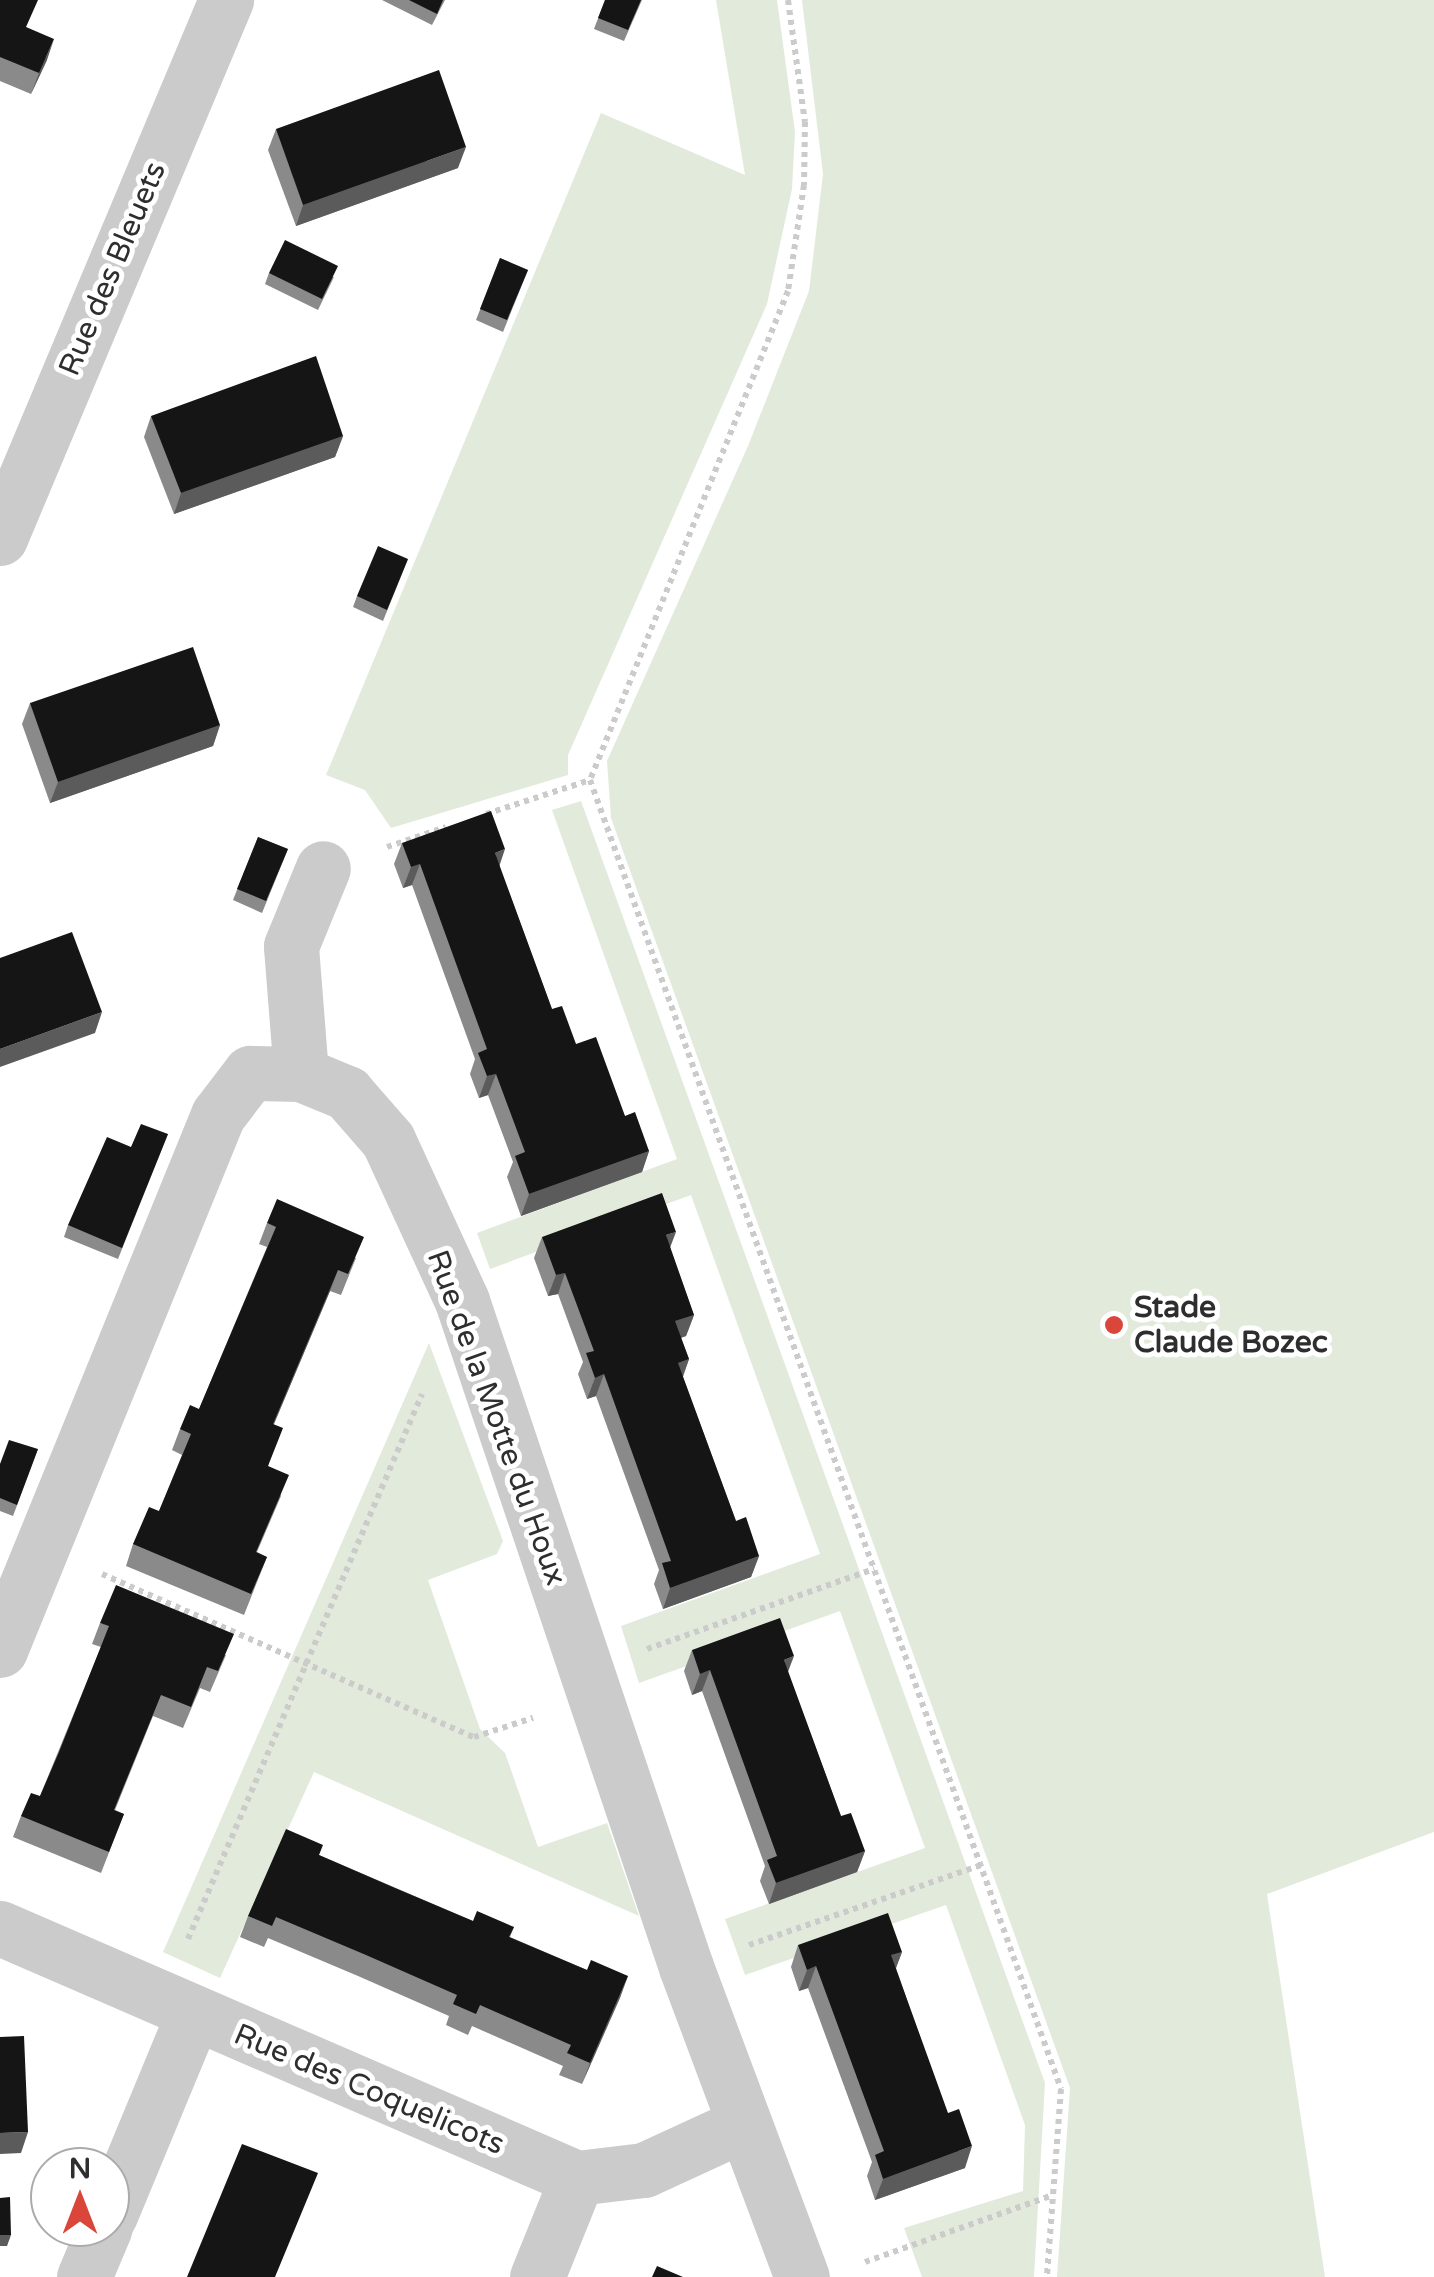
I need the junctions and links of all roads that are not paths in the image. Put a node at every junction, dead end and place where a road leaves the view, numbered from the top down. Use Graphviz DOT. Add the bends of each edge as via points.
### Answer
graph roads {
  1 [pos="226,0"];
  2 [pos="0,538"];
  3 [pos="324,868"];
  4 [pos="301,1074"];
  5 [pos="0,1650"];
  6 [pos="0,1928"];
  7 [pos="177,2007"];
  8 [pos="744,2124"];
  9 [pos="130,2152"];
  10 [pos="577,2178"];
  11 [pos="97,2247"];
  12 [pos="84,2277"];
  13 [pos="538,2277"];
  14 [pos="802,2277"];
  1 -- 2 [label="street, Rue des Bleuets"];
  3 -- 4 [label="street" via="291,946"];
  4 -- 5 [label="street, Rue de la Motte du Houx" via="250,1073 218,1115"];
  4 -- 8 [label="street, Rue de la Motte du Houx" via="347,1092 388,1140 462,1301"];
  6 -- 7 [label="street, Rue des Coquelicots"];
  7 -- 9 [label="street"];
  7 -- 10 [label="street, Rue des Coquelicots"];
  8 -- 10 [label="street, Rue des Coquelicots" via="644,2170"];
  8 -- 14 [label="street, Rue de la Motte du Houx"];
  10 -- 13 [label="street"];
  11 -- 12 [label="street"];
}
